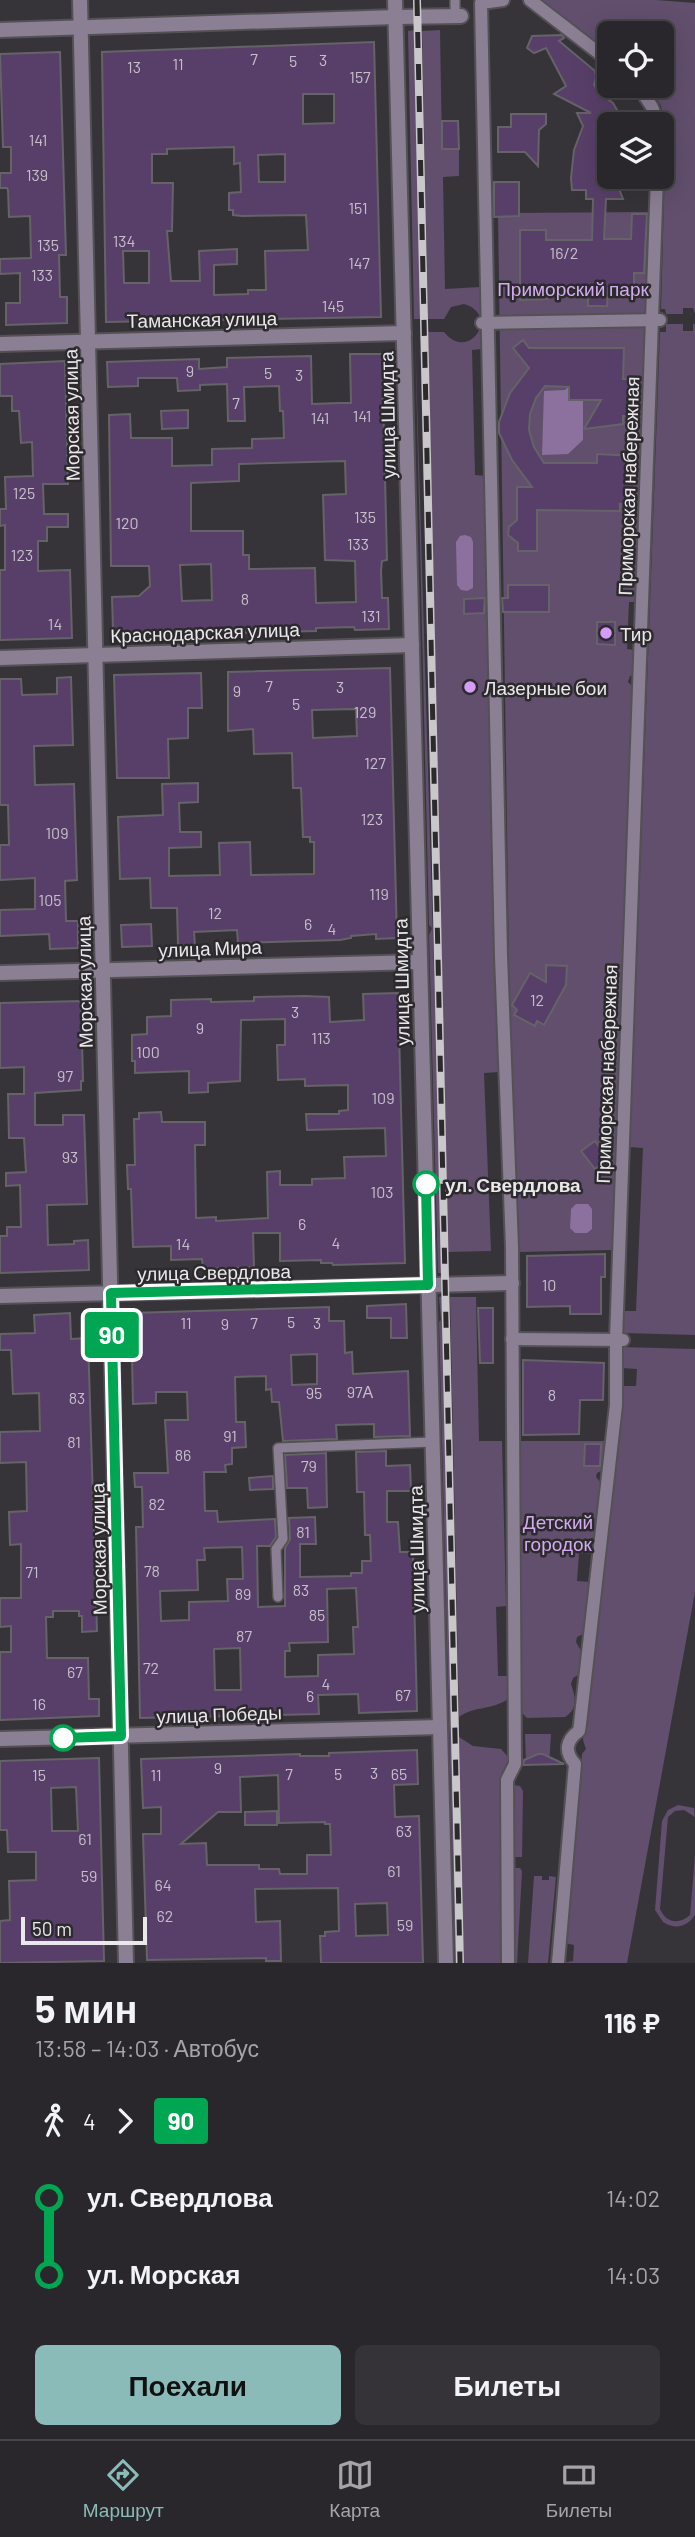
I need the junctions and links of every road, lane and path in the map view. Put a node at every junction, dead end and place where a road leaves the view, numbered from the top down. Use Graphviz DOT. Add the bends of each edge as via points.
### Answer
graph roads {
  1 [pos="80,0"];
  2 [pos="396,0"];
  3 [pos="455,0"];
  4 [pos="503,0"];
  5 [pos="530,0"];
  6 [pos="481,15"];
  7 [pos="458,16"];
  8 [pos="396,17"];
  9 [pos="80,27"];
  10 [pos="0,30"];
  11 [pos="597,52"];
  12 [pos="657,189"];
  13 [pos="657,320"];
  14 [pos="484,323"];
  15 [pos="404,333"];
  16 [pos="88,341"];
  17 [pos="0,344"];
  18 [pos="412,645"];
  19 [pos="95,655"];
  20 [pos="0,658"];
  21 [pos="420,962"];
  22 [pos="103,971"];
  23 [pos="0,973"];
  24 [pos="512,1283"];
  25 [pos="428,1285"];
  26 [pos="111,1293"];
  27 [pos="0,1296"];
  28 [pos="513,1339"];
  29 [pos="619,1340"];
  30 [pos="433,1442"];
  31 [pos="278,1597"];
  32 [pos="440,1727"];
  33 [pos="121,1736"];
  34 [pos="0,1739"];
  35 [pos="126,1963"];
  36 [pos="446,1963"];
  37 [pos="508,1963"];
  38 [pos="558,1963"];
  1 -- 9 [label="street, Морская улица"];
  2 -- 8 [label="street, улица Шмидта"];
  3 -- 7 [label="lane"];
  4 -- 6 [label="street" via="481,3"];
  5 -- 11 [label="street"];
  6 -- 7 [label="street"];
  6 -- 14 [label="street"];
  7 -- 8 [label="street"];
  8 -- 9 [label="street"];
  8 -- 15 [label="street, улица Шмидта"];
  9 -- 10 [label="street"];
  9 -- 16 [label="street, Морская улица"];
  12 -- 13 [label="street, Приморская набережная"];
  13 -- 14 [label="street"];
  13 -- 29 [label="street, Приморская набережная"];
  14 -- 24 [label="street"];
  15 -- 16 [label="street, Таманская улица"];
  15 -- 18 [label="street, улица Шмидта"];
  16 -- 17 [label="street, Таманская улица"];
  16 -- 19 [label="street, Морская улица"];
  18 -- 19 [label="street, Краснодарская улица"];
  18 -- 21 [label="street, улица Шмидта"];
  19 -- 20 [label="street, Краснодарская улица"];
  19 -- 22 [label="street, Морская улица"];
  21 -- 22 [label="street, улица Мира"];
  21 -- 25 [label="street, улица Шмидта"];
  22 -- 23 [label="street, улица Мира"];
  22 -- 26 [label="street, Морская улица"];
  24 -- 25 [label="street, улица Свердлова"];
  24 -- 28 [label="street"];
  25 -- 26 [label="street, улица Свердлова"];
  25 -- 30 [label="street, улица Шмидта"];
  26 -- 27 [label="street, улица Свердлова"];
  26 -- 33 [label="street, Морская улица"];
  28 -- 29 [label="street"];
  28 -- 37 [label="street" via="515,1764 507,1780"];
  29 -- 38 [label="street, Приморская набережная" via="616,1405 579,1731 568,1746 575,1764"];
  30 -- 31 [label="lane" via="278,1448 283,1539 276,1549"];
  30 -- 32 [label="street, улица Шмидта"];
  32 -- 33 [label="street, улица Победы"];
  32 -- 36 [label="street, улица Шмидта"];
  33 -- 34 [label="street, улица Победы"];
  33 -- 35 [label="street, Морская улица"];
}
